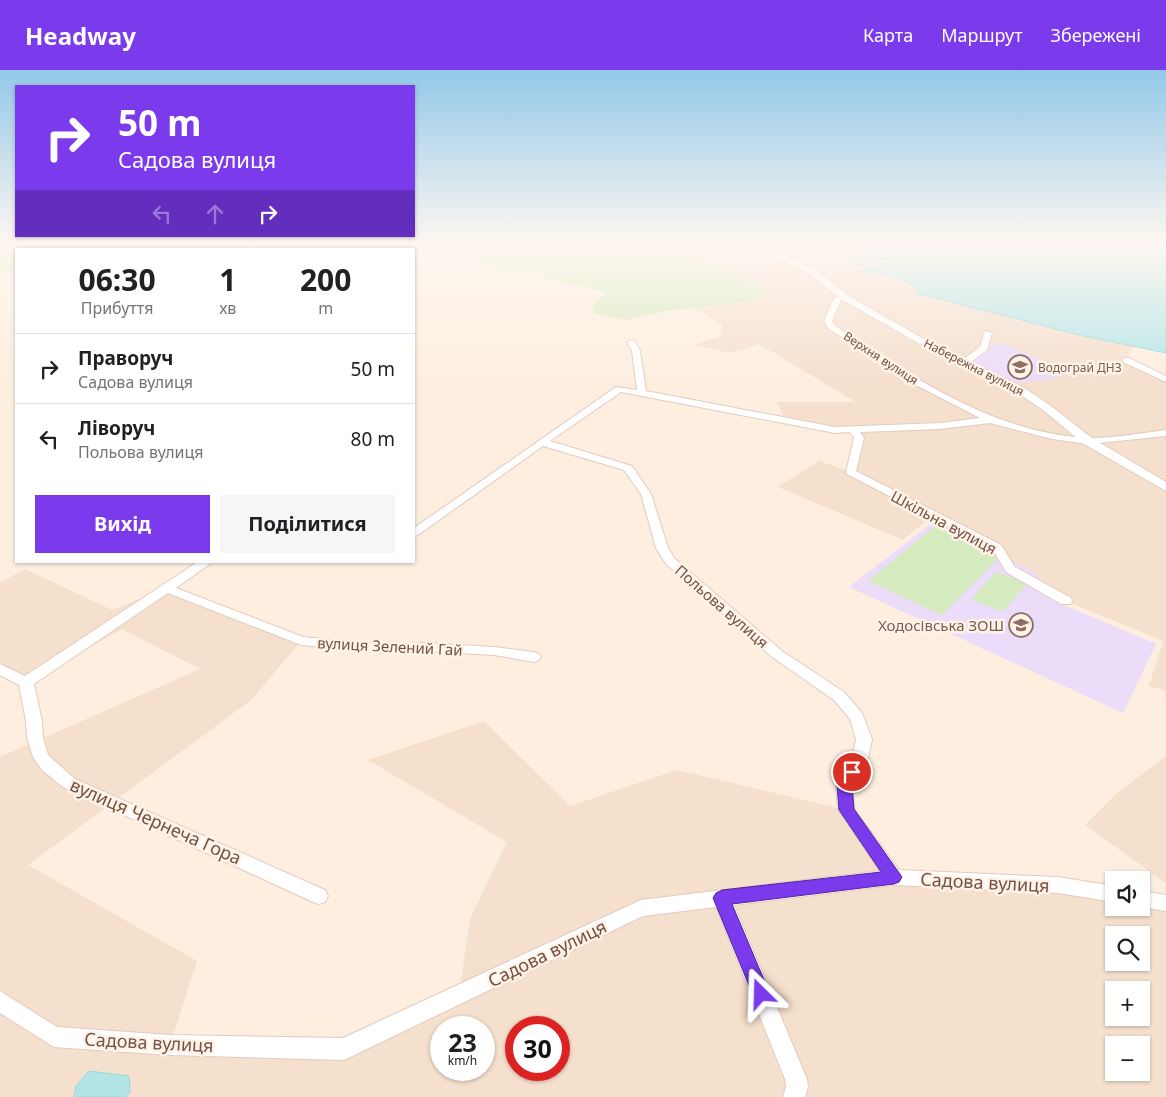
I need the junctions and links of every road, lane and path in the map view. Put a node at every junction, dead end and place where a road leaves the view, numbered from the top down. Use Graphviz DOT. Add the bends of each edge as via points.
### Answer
graph roads {
  1 [pos="837,291"];
  2 [pos="844,297"];
  3 [pos="988,333"];
  4 [pos="631,342"];
  5 [pos="1126,360"];
  6 [pos="964,363"];
  7 [pos="1166,379"];
  8 [pos="642,393"];
  9 [pos="990,420"];
  10 [pos="854,431"];
  11 [pos="1166,433"];
  12 [pos="1088,441"];
  13 [pos="542,442"];
  14 [pos="1166,487"];
  15 [pos="415,532"];
  16 [pos="205,563"];
  17 [pos="166,588"];
  18 [pos="1066,601"];
  19 [pos="534,657"];
  20 [pos="0,669"];
  21 [pos="26,682"];
  22 [pos="894,877"];
  23 [pos="1105,893"];
  24 [pos="319,896"];
  25 [pos="722,898"];
  26 [pos="1150,900"];
  27 [pos="1166,903"];
  28 [pos="0,1002"];
  29 [pos="794,1097"];
  1 -- 2 [label="street, Набережна вулиця"];
  2 -- 6 [label="street, Набережна вулиця" via="942,354"];
  2 -- 9 [label="street, Верхня вулиця" via="838,298 830,313 828,321 831,326 907,377"];
  3 -- 6 [label="street" via="984,348"];
  4 -- 8 [label="street" via="636,351"];
  5 -- 7 [label="street"];
  6 -- 12 [label="street, Набережна вулиця" via="1000,378 1030,396"];
  8 -- 10 [label="street"];
  8 -- 13 [label="street" via="619,389"];
  9 -- 10 [label="street"];
  9 -- 12 [label="street" via="1052,436"];
  10 -- 18 [label="street, Шкільна вулиця" via="859,438 851,472 997,548 1010,569"];
  11 -- 12 [label="street"];
  12 -- 14 [label="street, Набережна вулиця"];
  13 -- 15 [label="street"];
  13 -- 22 [label="street, Польова вулиця" via="628,468 646,494 662,548 670,561 762,642 849,706 862,728 864,739 860,758 844,786 846,810"];
  16 -- 17 [label="street"];
  17 -- 19 [label="street, вулиця Зелений Гай" via="301,641 386,648 494,651"];
  17 -- 21 [label="street"];
  20 -- 21 [label="street"];
  21 -- 24 [label="street, вулиця Чернеча Гора" via="41,757 70,783"];
  22 -- 23 [label="street, Садова вулиця" via="1058,885"];
  22 -- 25 [label="street, Садова вулиця"];
  25 -- 28 [label="street, Садова вулиця" via="641,908 344,1049 170,1045 54,1037"];
  25 -- 29 [label="street" via="796,1079"];
  26 -- 27 [label="street"];
}
